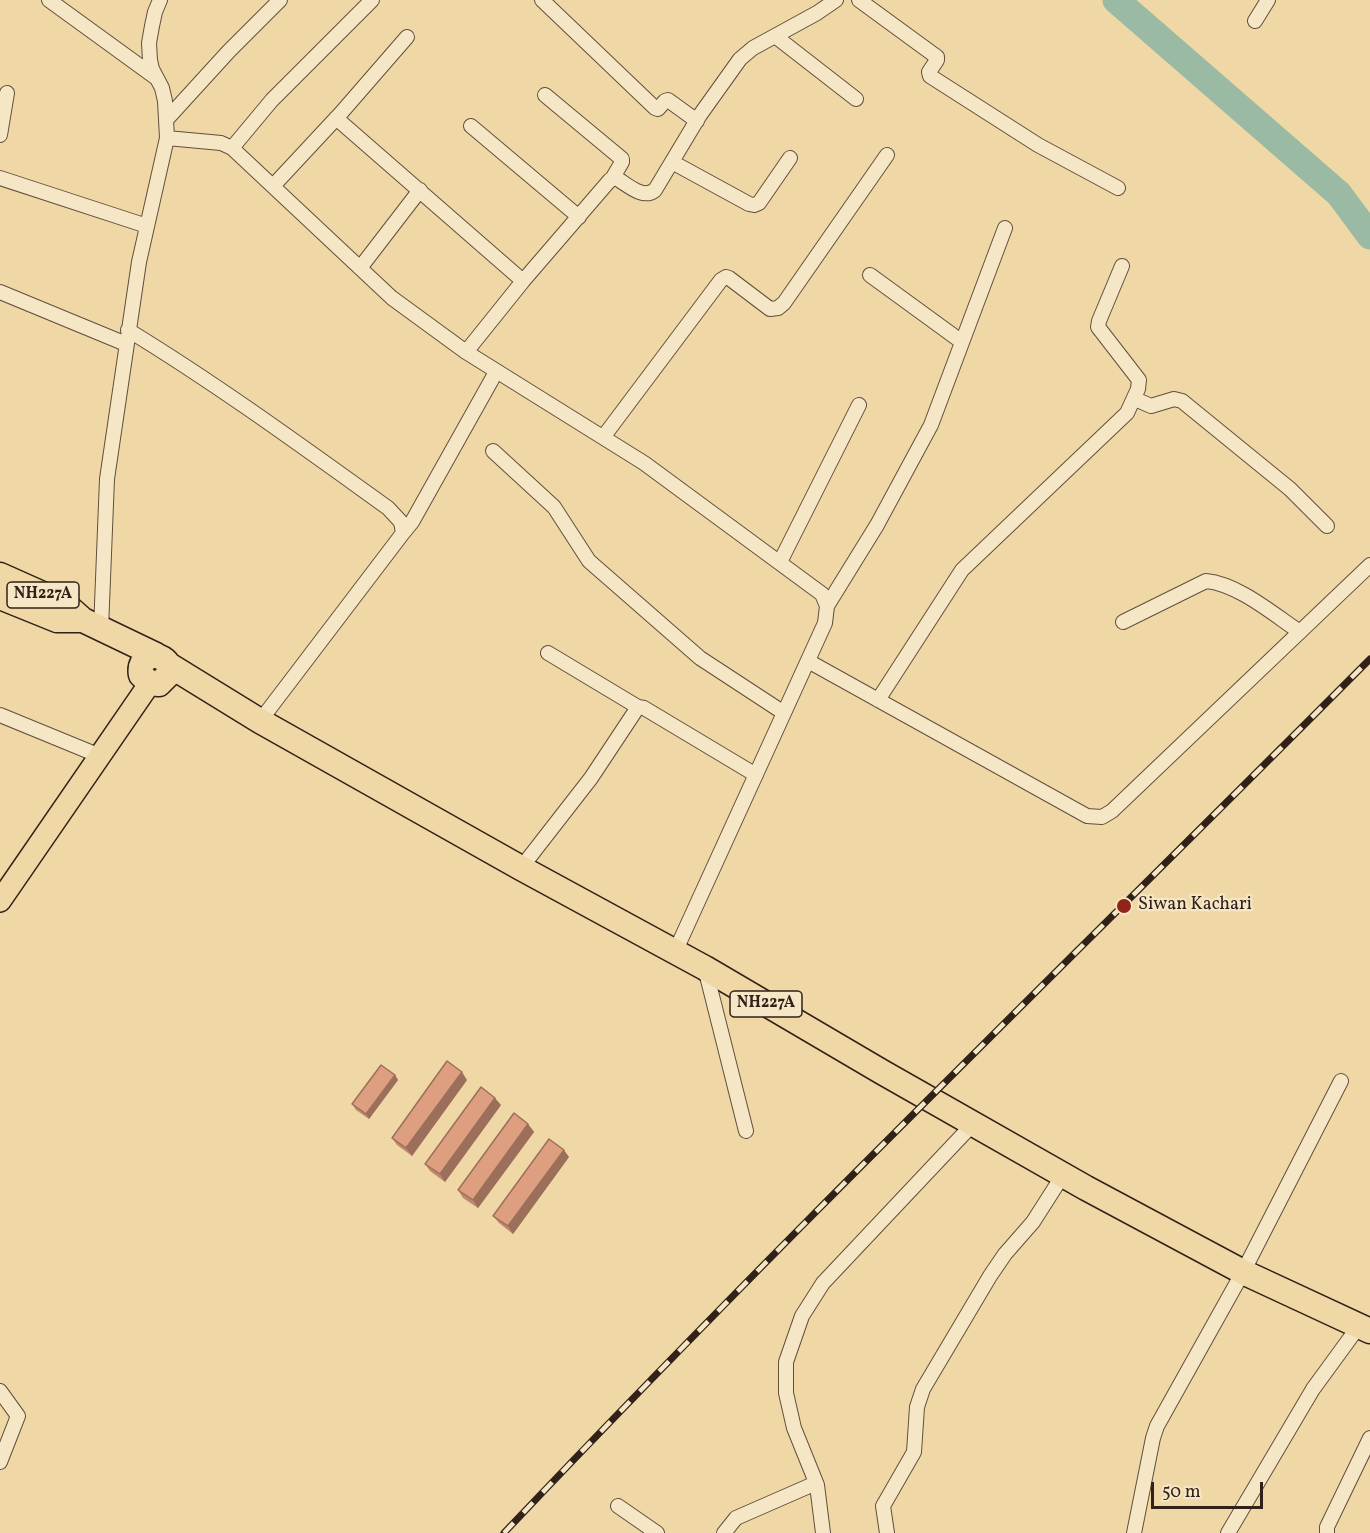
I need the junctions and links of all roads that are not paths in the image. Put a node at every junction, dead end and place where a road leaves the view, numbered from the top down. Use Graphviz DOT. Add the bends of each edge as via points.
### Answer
graph roads {
  1 [pos="49,0"];
  2 [pos="160,0"];
  3 [pos="280,0"];
  4 [pos="372,0"];
  5 [pos="542,0"];
  6 [pos="836,0"];
  7 [pos="859,0"];
  8 [pos="1268,0"];
  9 [pos="1255,21"];
  10 [pos="775,36"];
  11 [pos="407,37"];
  12 [pos="155,77"];
  13 [pos="7,93"];
  14 [pos="545,94"];
  15 [pos="856,99"];
  16 [pos="336,118"];
  17 [pos="166,120"];
  18 [pos="697,121"];
  19 [pos="471,126"];
  20 [pos="0,135"];
  21 [pos="167,138"];
  22 [pos="232,148"];
  23 [pos="887,155"];
  24 [pos="790,158"];
  25 [pos="672,162"];
  26 [pos="0,178"];
  27 [pos="612,179"];
  28 [pos="273,186"];
  29 [pos="1118,188"];
  30 [pos="420,190"];
  31 [pos="579,217"];
  32 [pos="147,226"];
  33 [pos="1005,228"];
  34 [pos="1122,266"];
  35 [pos="360,268"];
  36 [pos="870,275"];
  37 [pos="523,281"];
  38 [pos="0,292"];
  39 [pos="127,337"];
  40 [pos="962,342"];
  41 [pos="466,352"];
  42 [pos="496,372"];
  43 [pos="1134,399"];
  44 [pos="859,405"];
  45 [pos="604,436"];
  46 [pos="493,451"];
  47 [pos="1327,526"];
  48 [pos="403,532"];
  49 [pos="780,562"];
  50 [pos="1370,565"];
  51 [pos="0,575"];
  52 [pos="0,597"];
  53 [pos="827,606"];
  54 [pos="1123,622"];
  55 [pos="92,624"];
  56 [pos="1300,632"];
  57 [pos="548,653"];
  58 [pos="163,660"];
  59 [pos="808,661"];
  60 [pos="150,683"];
  61 [pos="878,700"];
  62 [pos="638,707"];
  63 [pos="784,713"];
  64 [pos="0,715"];
  65 [pos="260,721"];
  66 [pos="100,756"];
  67 [pos="756,775"];
  68 [pos="520,868"];
  69 [pos="0,901"];
  70 [pos="675,952"];
  71 [pos="705,968"];
  72 [pos="1341,1081"];
  73 [pos="973,1124"];
  74 [pos="746,1131"];
  75 [pos="1063,1175"];
  76 [pos="1243,1272"];
  77 [pos="1365,1328"];
  78 [pos="0,1391"];
  79 [pos="1370,1438"];
  80 [pos="0,1462"];
  81 [pos="816,1483"];
  82 [pos="618,1506"];
  83 [pos="657,1533"];
  84 [pos="724,1533"];
  85 [pos="823,1533"];
  86 [pos="886,1533"];
  87 [pos="1134,1533"];
  88 [pos="1228,1533"];
  89 [pos="1327,1533"];
  1 -- 12 [label="street"];
  2 -- 12 [label="street" via="149,43"];
  3 -- 17 [label="street"];
  4 -- 22 [label="street" via="272,100"];
  5 -- 18 [label="street" via="656,109 668,100"];
  6 -- 10 [label="street"];
  7 -- 29 [label="street" via="937,57 930,76 1038,145"];
  8 -- 9 [label="street"];
  10 -- 15 [label="street"];
  10 -- 18 [label="street" via="740,59"];
  11 -- 16 [label="street"];
  12 -- 17 [label="street" via="162,88"];
  13 -- 20 [label="street"];
  14 -- 27 [label="street" via="621,158"];
  16 -- 28 [label="street"];
  16 -- 30 [label="street"];
  17 -- 21 [label="street"];
  18 -- 25 [label="street"];
  19 -- 31 [label="street"];
  21 -- 22 [label="street" via="220,143"];
  21 -- 32 [label="street"];
  22 -- 28 [label="street"];
  23 -- 45 [label="street" via="784,303 770,309 729,278 721,280"];
  24 -- 25 [label="street" via="754,205"];
  25 -- 27 [label="street" via="648,195"];
  26 -- 32 [label="street"];
  27 -- 31 [label="street"];
  28 -- 35 [label="street"];
  30 -- 35 [label="street"];
  30 -- 37 [label="street"];
  31 -- 37 [label="street"];
  32 -- 39 [label="street"];
  33 -- 40 [label="street"];
  34 -- 43 [label="street" via="1098,327 1139,380"];
  35 -- 41 [label="street" via="392,298"];
  36 -- 40 [label="street"];
  37 -- 41 [label="street"];
  38 -- 39 [label="street"];
  39 -- 48 [label="street" via="200,374 388,508 401,522"];
  39 -- 55 [label="street"];
  40 -- 53 [label="street" via="931,425"];
  41 -- 42 [label="street"];
  42 -- 45 [label="street"];
  42 -- 48 [label="street"];
  43 -- 47 [label="street" via="1151,406 1174,399 1182,401 1290,489"];
  43 -- 61 [label="street" via="1112,429 962,570"];
  44 -- 49 [label="street"];
  45 -- 49 [label="street"];
  46 -- 63 [label="street" via="554,507 589,561 700,658"];
  48 -- 65 [label="street"];
  49 -- 53 [label="street" via="815,587"];
  50 -- 56 [label="street"];
  51 -- 55 [label="highway, NH227A" via="65,604"];
  52 -- 55 [label="highway, NH227A" via="57,620"];
  53 -- 59 [label="street" via="825,623"];
  54 -- 56 [label="street" via="1206,580 1233,589"];
  55 -- 58 [label="highway, NH227A"];
  56 -- 61 [label="street" via="1102,817 1088,816"];
  57 -- 62 [label="street"];
  58 -- 60 [label="highway" via="169,674 159,684"];
  58 -- 65 [label="highway, NH227A"];
  59 -- 61 [label="street"];
  59 -- 63 [label="street"];
  60 -- 66 [label="main road"];
  62 -- 67 [label="street"];
  62 -- 68 [label="street" via="591,778"];
  63 -- 67 [label="street"];
  64 -- 66 [label="street"];
  65 -- 68 [label="highway, NH227A"];
  66 -- 69 [label="main road"];
  67 -- 70 [label="street"];
  68 -- 70 [label="highway, NH227A"];
  70 -- 71 [label="highway, NH227A"];
  71 -- 73 [label="highway, NH227A"];
  71 -- 74 [label="street"];
  72 -- 76 [label="street"];
  73 -- 75 [label="highway, NH227A"];
  73 -- 81 [label="street" via="823,1283 802,1316 786,1362 786,1393 794,1428"];
  75 -- 76 [label="highway, NH227A"];
  75 -- 86 [label="street" via="1033,1222 990,1276 922,1389 914,1452 884,1506"];
  76 -- 77 [label="highway, NH227A"];
  76 -- 87 [label="street" via="1155,1431"];
  77 -- 88 [label="street" via="1313,1389"];
  78 -- 80 [label="street" via="18,1416"];
  79 -- 89 [label="street"];
  81 -- 84 [label="street" via="736,1518"];
  81 -- 85 [label="street"];
  82 -- 83 [label="street"];
}
